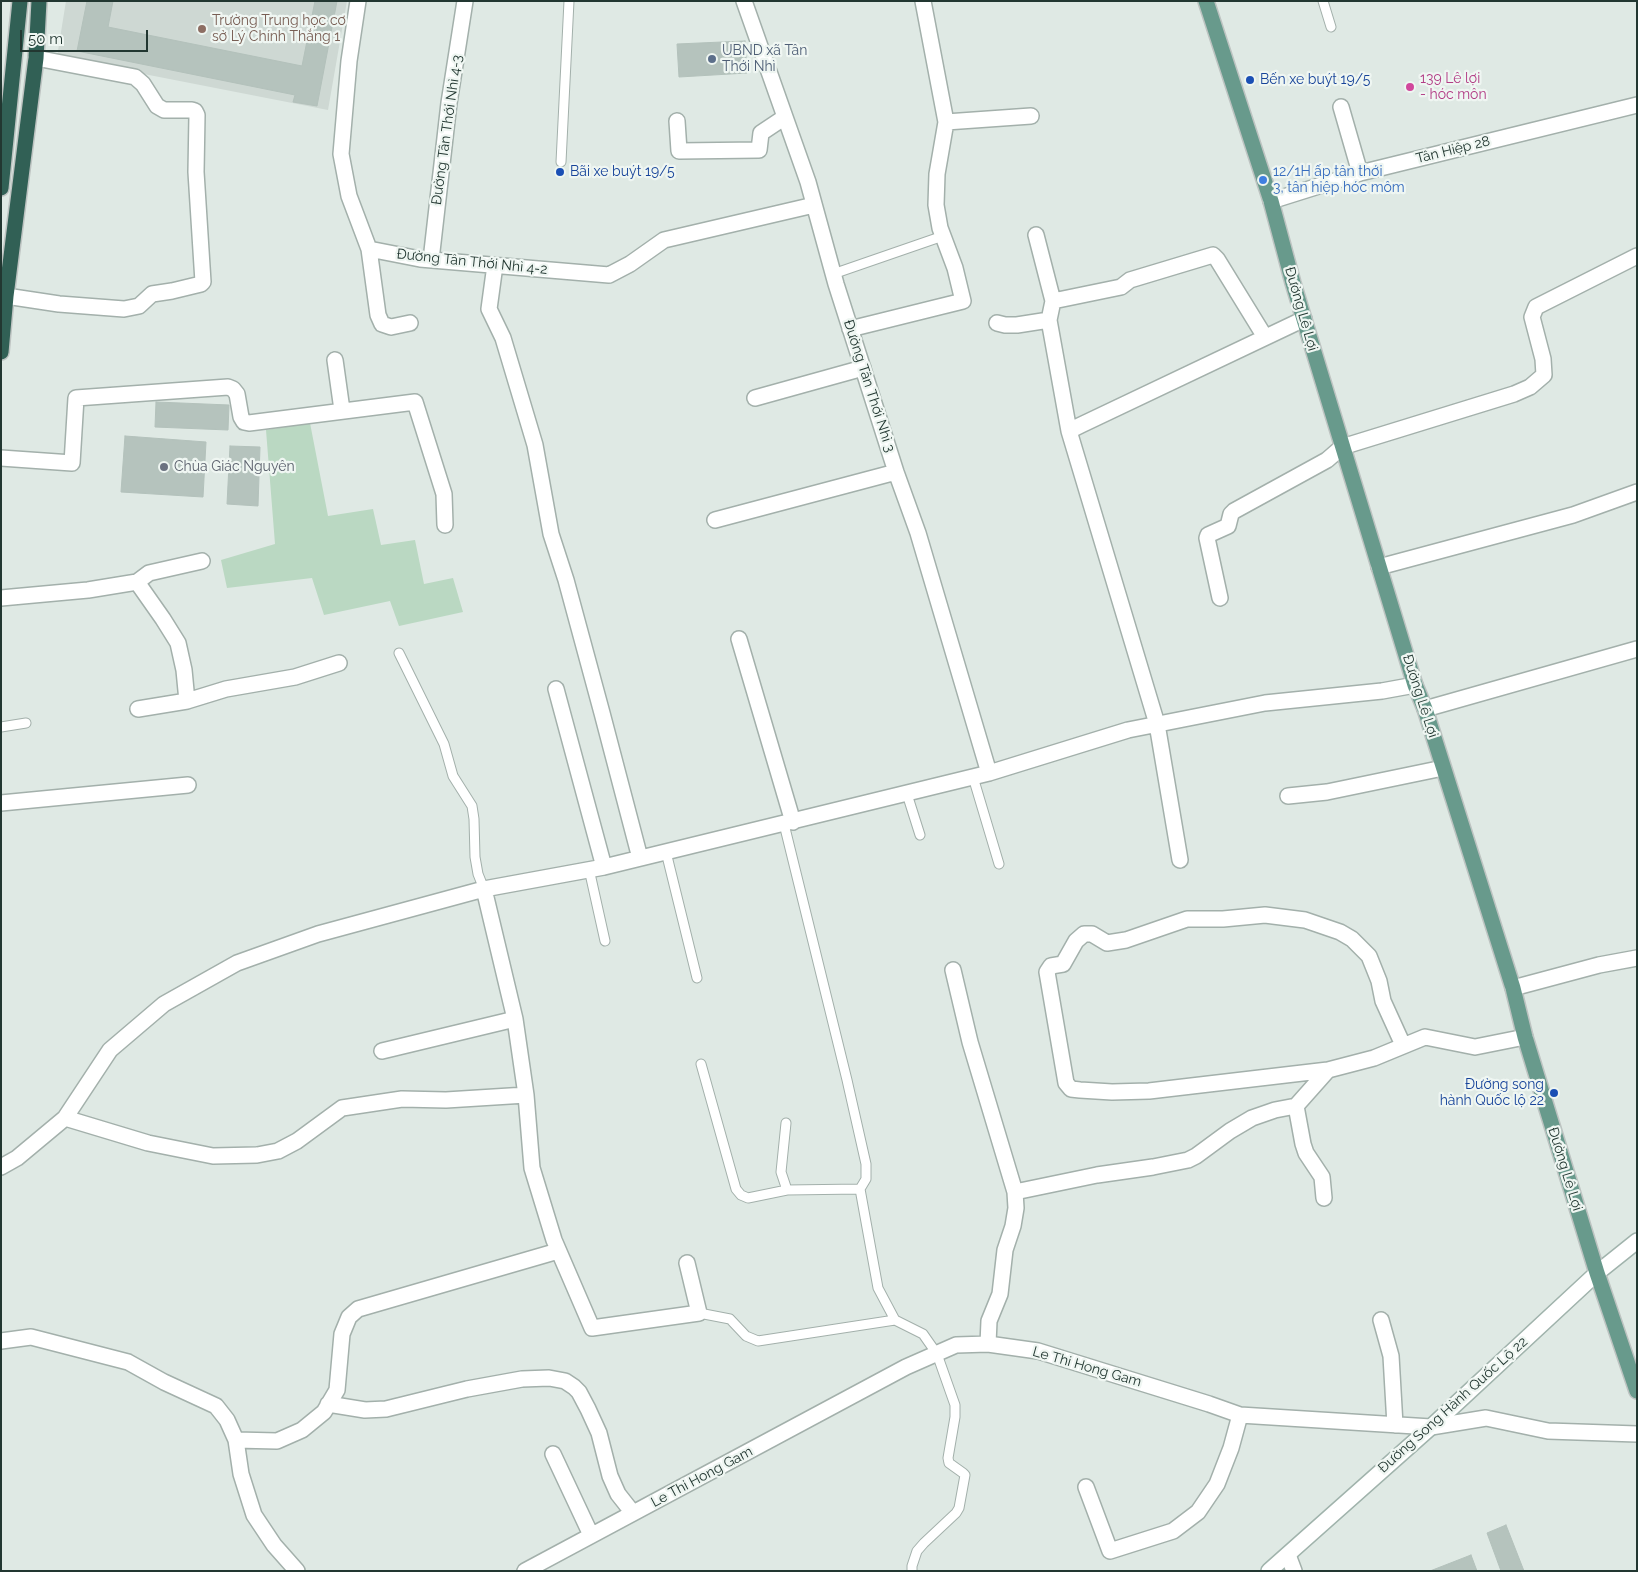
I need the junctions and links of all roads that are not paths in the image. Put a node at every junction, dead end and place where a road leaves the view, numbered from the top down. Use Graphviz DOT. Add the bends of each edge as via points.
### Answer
graph roads {
  1 [pos="20,1"];
  2 [pos="39,1"];
  3 [pos="358,1"];
  4 [pos="465,1"];
  5 [pos="569,1"];
  6 [pos="744,1"];
  7 [pos="923,1"];
  8 [pos="1206,1"];
  9 [pos="1323,1"];
  10 [pos="1331,27"];
  11 [pos="36,58"];
  12 [pos="1637,105"];
  13 [pos="1341,107"];
  14 [pos="1031,116"];
  15 [pos="785,117"];
  16 [pos="677,121"];
  17 [pos="946,122"];
  18 [pos="561,162"];
  19 [pos="1360,173"];
  20 [pos="1,188"];
  21 [pos="1271,201"];
  22 [pos="814,205"];
  23 [pos="1036,235"];
  24 [pos="943,236"];
  25 [pos="369,249"];
  26 [pos="1637,256"];
  27 [pos="431,260"];
  28 [pos="495,265"];
  29 [pos="833,274"];
  30 [pos="6,296"];
  31 [pos="1053,301"];
  32 [pos="1304,319"];
  33 [pos="1049,320"];
  34 [pos="410,322"];
  35 [pos="997,323"];
  36 [pos="850,329"];
  37 [pos="1265,337"];
  38 [pos="1,352"];
  39 [pos="335,360"];
  40 [pos="863,368"];
  41 [pos="755,398"];
  42 [pos="342,410"];
  43 [pos="1069,432"];
  44 [pos="1342,447"];
  45 [pos="1,458"];
  46 [pos="896,472"];
  47 [pos="1637,492"];
  48 [pos="715,520"];
  49 [pos="445,525"];
  50 [pos="202,561"];
  51 [pos="1379,567"];
  52 [pos="137,582"];
  53 [pos="1,598"];
  54 [pos="1220,598"];
  55 [pos="739,639"];
  56 [pos="1637,649"];
  57 [pos="399,653"];
  58 [pos="338,663"];
  59 [pos="1415,685"];
  60 [pos="556,689"];
  61 [pos="187,700"];
  62 [pos="1425,709"];
  63 [pos="138,710"];
  64 [pos="26,723"];
  65 [pos="1157,724"];
  66 [pos="1,727"];
  67 [pos="1443,768"];
  68 [pos="988,773"];
  69 [pos="973,776"];
  70 [pos="188,785"];
  71 [pos="907,794"];
  72 [pos="1288,796"];
  73 [pos="1,804"];
  74 [pos="788,823"];
  75 [pos="920,835"];
  76 [pos="666,852"];
  77 [pos="640,858"];
  78 [pos="1180,860"];
  79 [pos="999,864"];
  80 [pos="604,866"];
  81 [pos="589,870"];
  82 [pos="484,889"];
  83 [pos="605,941"];
  84 [pos="1637,958"];
  85 [pos="953,970"];
  86 [pos="697,978"];
  87 [pos="1513,988"];
  88 [pos="515,1019"];
  89 [pos="1525,1037"];
  90 [pos="1403,1045"];
  91 [pos="382,1051"];
  92 [pos="701,1064"];
  93 [pos="1328,1070"];
  94 [pos="526,1095"];
  95 [pos="1296,1106"];
  96 [pos="65,1118"];
  97 [pos="786,1123"];
  98 [pos="1,1167"];
  99 [pos="860,1189"];
  100 [pos="787,1190"];
  101 [pos="1015,1192"];
  102 [pos="1324,1198"];
  103 [pos="1637,1241"];
  104 [pos="558,1251"];
  105 [pos="686,1263"];
  106 [pos="1598,1273"];
  107 [pos="699,1313"];
  108 [pos="895,1320"];
  109 [pos="1381,1320"];
  110 [pos="1,1341"];
  111 [pos="988,1344"];
  112 [pos="937,1354"];
  113 [pos="1637,1391"];
  114 [pos="328,1404"];
  115 [pos="1240,1415"];
  116 [pos="1395,1426"];
  117 [pos="1431,1426"];
  118 [pos="1637,1434"];
  119 [pos="236,1440"];
  120 [pos="553,1454"];
  121 [pos="1086,1487"];
  122 [pos="633,1513"];
  123 [pos="591,1536"];
  124 [pos="1288,1555"];
  125 [pos="296,1571"];
  126 [pos="525,1571"];
  127 [pos="912,1571"];
  128 [pos="1270,1571"];
  129 [pos="1294,1571"];
  1 -- 20 [label="highway"];
  2 -- 11 [label="highway"];
  3 -- 25 [label="street" via="341,154 349,196"];
  4 -- 27 [label="street, Đường Tân Thới Nhì 4-3"];
  5 -- 18 [label="lane"];
  6 -- 15 [label="street, Đường Tân Thới Nhì 3"];
  7 -- 17 [label="street"];
  8 -- 21 [label="main road, Đường Lê Lợi"];
  9 -- 10 [label="lane"];
  11 -- 30 [label="highway"];
  11 -- 30 [label="street" via="135,77 164,110 195,111 202,282 172,292 152,294 139,306 124,309"];
  12 -- 19 [label="street, Tân Hiệp 28"];
  13 -- 19 [label="street"];
  14 -- 17 [label="street"];
  15 -- 16 [label="street" via="761,133 760,150 680,151"];
  15 -- 22 [label="street, Đường Tân Thới Nhì 3"];
  17 -- 24 [label="street" via="936,174 936,205"];
  19 -- 21 [label="street, Tân Hiệp 28"];
  21 -- 32 [label="main road, Đường Lê Lợi"];
  22 -- 28 [label="street, Đường Tân Thới Nhì 4-2" via="664,240 609,275"];
  22 -- 29 [label="street, Đường Tân Thới Nhì 3"];
  23 -- 31 [label="street"];
  24 -- 29 [label="lane"];
  24 -- 36 [label="street" via="963,301"];
  25 -- 27 [label="street, Đường Tân Thới Nhì 4-2"];
  25 -- 34 [label="street" via="382,324 390,327"];
  26 -- 44 [label="street" via="1536,307 1532,317 1544,375 1530,387"];
  27 -- 28 [label="street, Đường Tân Thới Nhì 4-2"];
  28 -- 77 [label="street" via="489,309 503,338 534,445 551,534"];
  29 -- 36 [label="street, Đường Tân Thới Nhì 3"];
  30 -- 38 [label="highway"];
  31 -- 33 [label="street"];
  31 -- 37 [label="street" via="1121,287 1137,277 1212,255"];
  32 -- 37 [label="street"];
  32 -- 44 [label="main road, Đường Lê Lợi"];
  33 -- 35 [label="street" via="1017,325"];
  33 -- 43 [label="street"];
  36 -- 40 [label="street, Đường Tân Thới Nhì 3"];
  37 -- 43 [label="street"];
  39 -- 42 [label="street"];
  40 -- 41 [label="street"];
  40 -- 46 [label="street, Đường Tân Thới Nhì 3"];
  42 -- 45 [label="street" via="244,422 237,394 228,387 76,398 72,463"];
  42 -- 49 [label="street" via="415,402 444,494"];
  43 -- 65 [label="street"];
  44 -- 51 [label="main road, Đường Lê Lợi"];
  44 -- 54 [label="street" via="1327,460 1234,511 1228,526 1207,536"];
  46 -- 48 [label="street"];
  46 -- 68 [label="street, Đường Tân Thới Nhì 3" via="918,533"];
  47 -- 51 [label="street" via="1573,515"];
  50 -- 52 [label="street" via="150,573"];
  51 -- 59 [label="main road, Đường Lê Lợi"];
  52 -- 53 [label="street"];
  52 -- 61 [label="street" via="178,643"];
  55 -- 74 [label="street"];
  56 -- 62 [label="street"];
  57 -- 82 [label="lane" via="444,744 452,776 472,806 475,857"];
  58 -- 61 [label="street" via="295,677 226,689"];
  59 -- 62 [label="main road, Đường Lê Lợi"];
  59 -- 65 [label="street" via="1264,703"];
  60 -- 80 [label="street"];
  61 -- 63 [label="street"];
  62 -- 67 [label="main road, Đường Lê Lợi"];
  64 -- 66 [label="lane"];
  65 -- 68 [label="street"];
  65 -- 78 [label="street"];
  67 -- 72 [label="street" via="1327,792"];
  67 -- 87 [label="main road, Đường Lê Lợi"];
  68 -- 69 [label="street"];
  69 -- 71 [label="street"];
  69 -- 79 [label="lane"];
  70 -- 73 [label="street"];
  71 -- 74 [label="street"];
  71 -- 75 [label="lane"];
  74 -- 76 [label="street"];
  74 -- 99 [label="lane" via="866,1164 866,1179"];
  76 -- 77 [label="street"];
  76 -- 86 [label="lane"];
  77 -- 80 [label="street"];
  80 -- 81 [label="street"];
  81 -- 82 [label="street"];
  81 -- 83 [label="lane"];
  82 -- 88 [label="street"];
  82 -- 96 [label="street" via="318,934 237,963 164,1004 110,1050"];
  84 -- 87 [label="street" via="1599,964"];
  85 -- 101 [label="street" via="970,1042"];
  87 -- 89 [label="main road, Đường Lê Lợi"];
  88 -- 91 [label="street"];
  88 -- 94 [label="street"];
  89 -- 90 [label="street" via="1475,1047 1425,1037"];
  89 -- 106 [label="main road, Đường Lê Lợi"];
  90 -- 93 [label="street" via="1374,1058"];
  90 -- 93 [label="street" via="1383,1000 1369,956 1340,932 1298,919 1265,914 1187,920 1107,943 1092,934 1084,934 1076,941 1063,964 1051,966 1047,972 1065,1079 1072,1089 1149,1091"];
  92 -- 100 [label="lane" via="736,1189 748,1198"];
  93 -- 95 [label="street"];
  94 -- 96 [label="street" via="402,1099 342,1108 297,1141 278,1151 257,1155 213,1156 166,1147"];
  94 -- 104 [label="street" via="532,1168"];
  95 -- 101 [label="street" via="1252,1118 1196,1156 1177,1164 1096,1175"];
  95 -- 102 [label="street" via="1304,1149 1322,1177"];
  96 -- 98 [label="street" via="17,1158"];
  97 -- 100 [label="lane" via="780,1172"];
  99 -- 100 [label="lane"];
  99 -- 108 [label="lane" via="878,1288"];
  101 -- 111 [label="street" via="1013,1226 1005,1250 1000,1294 989,1321"];
  103 -- 106 [label="street, Đường Song Hành Quốc Lộ 22"];
  104 -- 107 [label="street" via="592,1328"];
  104 -- 114 [label="street" via="358,1309 349,1317 342,1334 337,1390"];
  105 -- 107 [label="street"];
  106 -- 113 [label="main road, Đường Lê Lợi"];
  106 -- 117 [label="street, Đường Song Hành Quốc Lộ 22"];
  107 -- 108 [label="lane" via="730,1319 746,1336 758,1341"];
  108 -- 112 [label="lane" via="923,1334"];
  109 -- 116 [label="street" via="1391,1356"];
  110 -- 119 [label="street" via="31,1337 128,1362 216,1406"];
  111 -- 112 [label="street, Le Thi Hong Gam" via="956,1346"];
  111 -- 115 [label="street, Le Thi Hong Gam" via="1038,1351"];
  112 -- 122 [label="street, Le Thi Hong Gam" via="906,1367"];
  112 -- 127 [label="lane" via="955,1405 949,1463 965,1475 959,1508 917,1551"];
  114 -- 119 [label="street" via="324,1412 302,1430 277,1441"];
  114 -- 122 [label="street" via="365,1410 386,1409 522,1379 565,1381 574,1387 588,1409 599,1433 610,1476"];
  115 -- 116 [label="street, Le Thi Hong Gam"];
  115 -- 121 [label="street" via="1216,1484 1198,1512 1173,1531 1110,1551"];
  116 -- 117 [label="street, Le Thi Hong Gam"];
  117 -- 118 [label="street, Le Thi Hong Gam" via="1486,1418 1548,1431"];
  117 -- 124 [label="street, Đường Song Hành Quốc Lộ 22"];
  119 -- 125 [label="street" via="241,1474 254,1514"];
  120 -- 123 [label="street"];
  122 -- 123 [label="street, Le Thi Hong Gam"];
  123 -- 126 [label="street, Le Thi Hong Gam"];
  124 -- 128 [label="street, Đường Song Hành Quốc Lộ 22"];
  124 -- 129 [label="street"];
}
